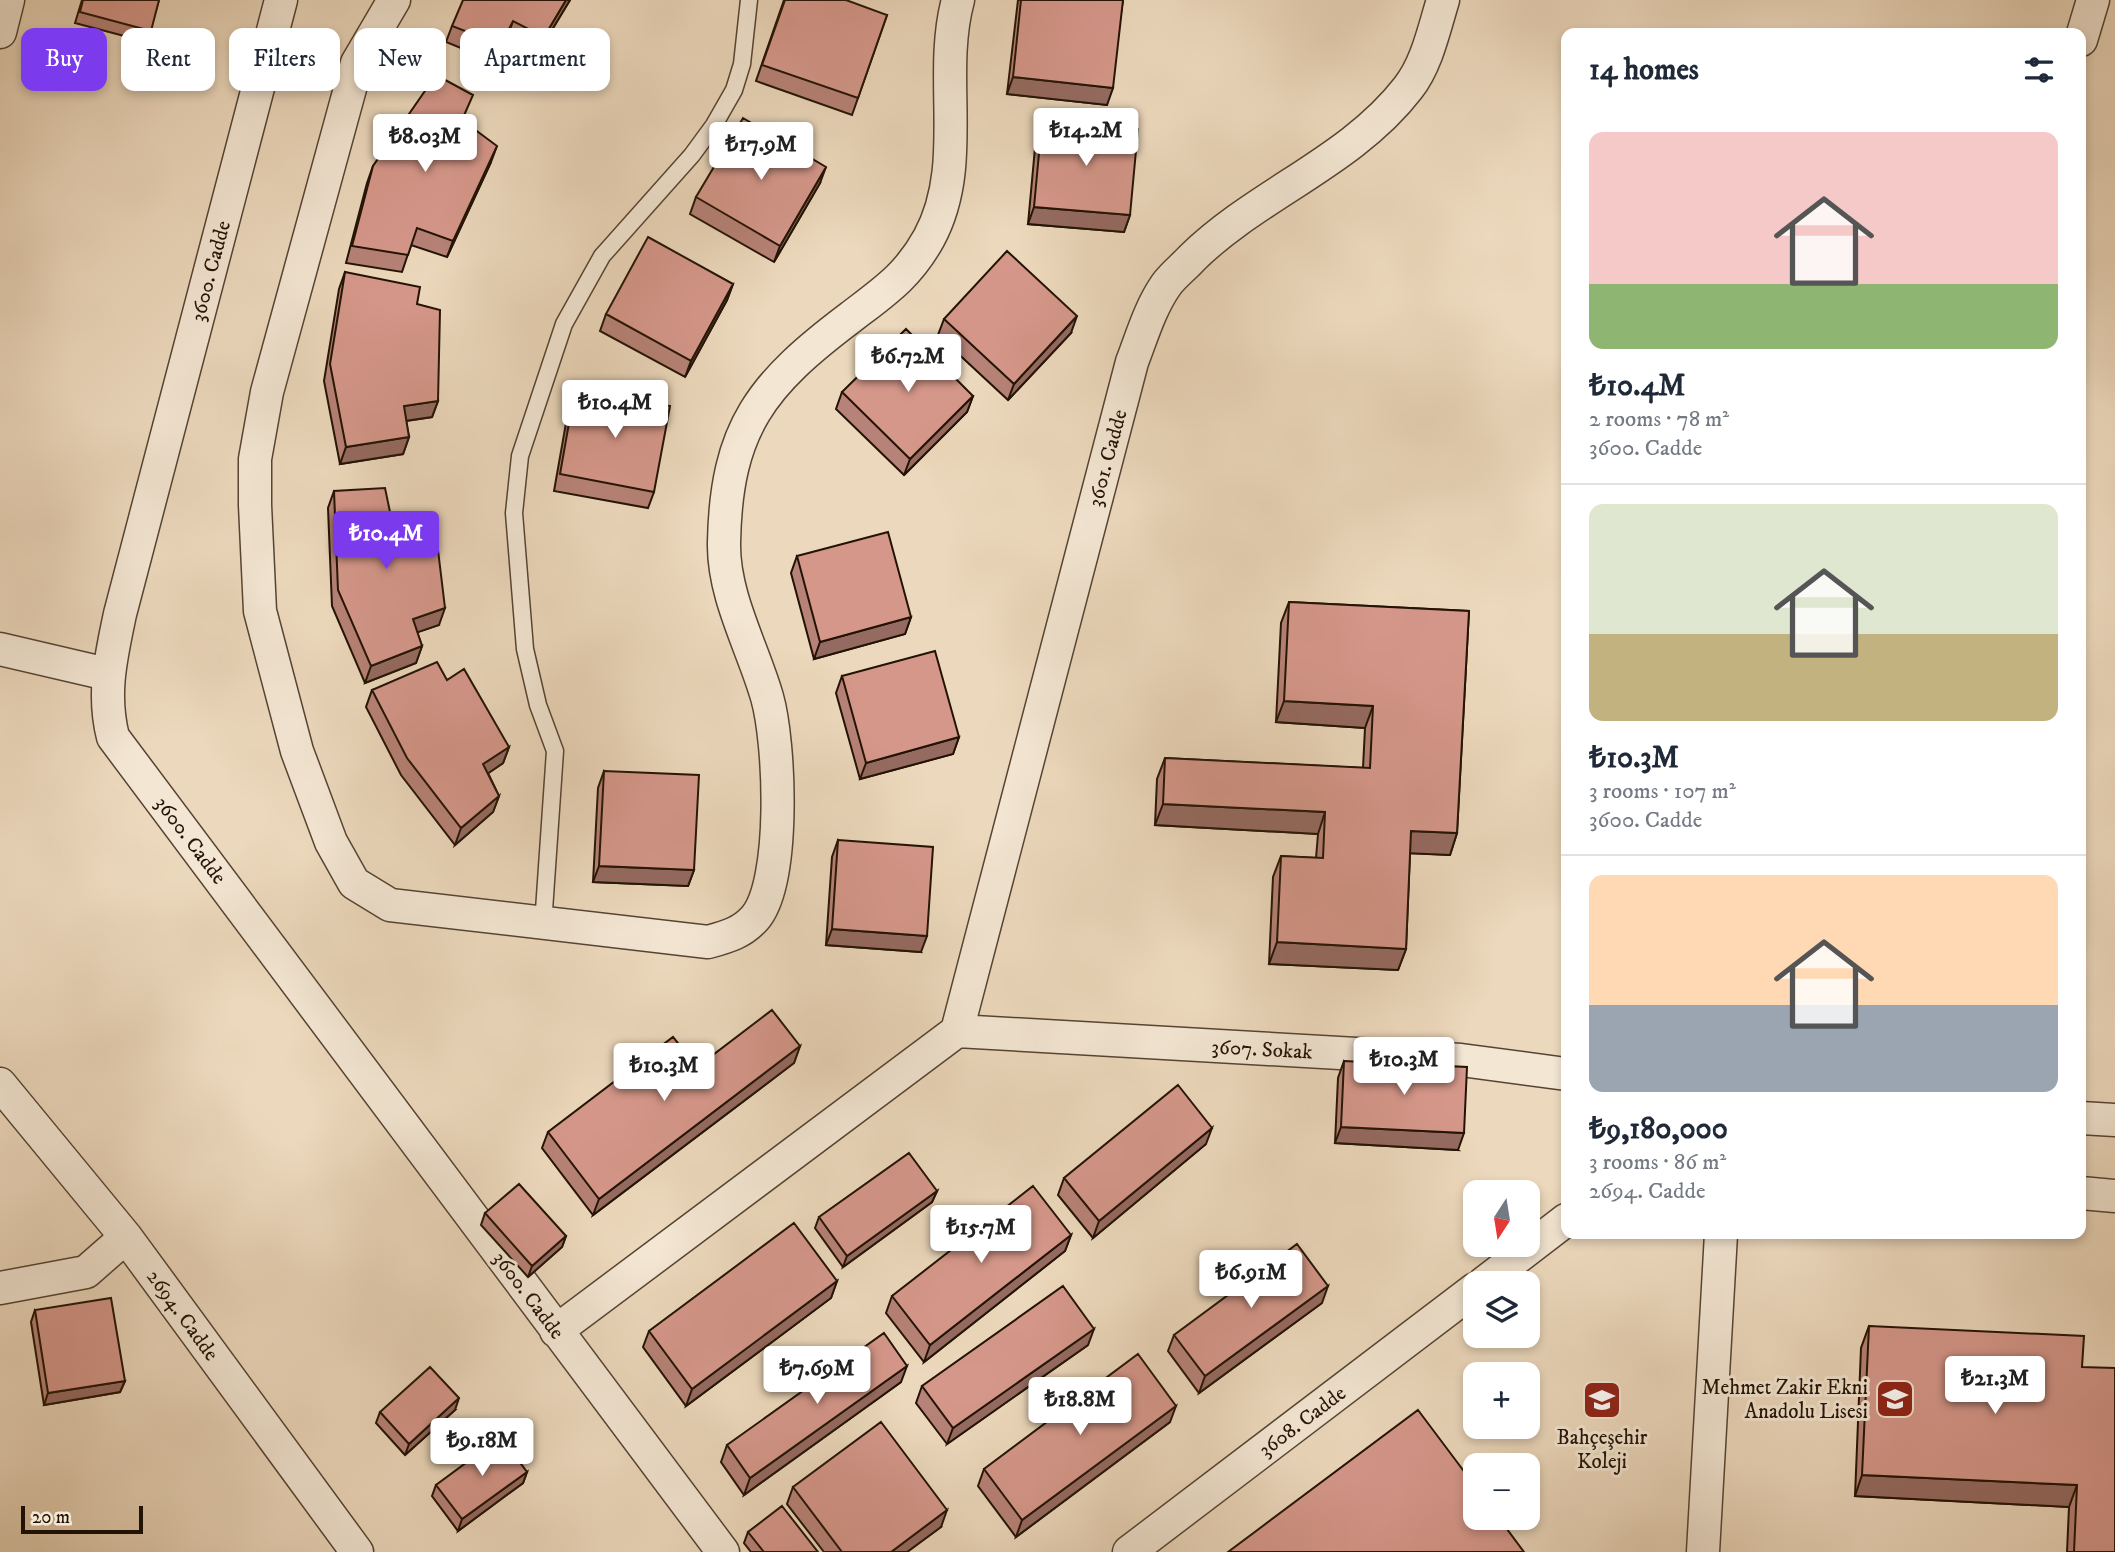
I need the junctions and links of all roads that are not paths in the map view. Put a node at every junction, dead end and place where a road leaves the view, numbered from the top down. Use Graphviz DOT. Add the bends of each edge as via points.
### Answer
graph roads {
  1 [pos="8,0"];
  2 [pos="281,0"];
  3 [pos="394,0"];
  4 [pos="749,0"];
  5 [pos="958,0"];
  6 [pos="1443,0"];
  7 [pos="2093,0"];
  8 [pos="2085,28"];
  9 [pos="0,32"];
  10 [pos="0,649"];
  11 [pos="107,674"];
  12 [pos="543,925"];
  13 [pos="957,1031"];
  14 [pos="1561,1073"];
  15 [pos="0,1084"];
  16 [pos="2086,1118"];
  17 [pos="2115,1120"];
  18 [pos="2086,1193"];
  19 [pos="2115,1196"];
  20 [pos="1561,1224"];
  21 [pos="126,1237"];
  22 [pos="1721,1239"];
  23 [pos="1499,1271"];
  24 [pos="0,1288"];
  25 [pos="1463,1298"];
  26 [pos="556,1331"];
  27 [pos="357,1552"];
  28 [pos="723,1552"];
  29 [pos="1129,1552"];
  30 [pos="1703,1552"];
  1 -- 9 [label="street"];
  2 -- 11 [label="street, 3600. Cadde"];
  3 -- 12 [label="street" via="357,63 267,392 256,459 260,611 297,751 331,842 354,883 390,905"];
  4 -- 12 [label="lane" via="742,64 734,90 692,155 602,256 565,324 520,456 514,513 525,649 555,751"];
  5 -- 12 [label="street" via="949,53 951,141 945,194 931,236 904,276 793,362 769,389 748,422 730,474 724,546 731,591 768,699 775,746 778,836 768,890 757,917 738,933 708,943"];
  6 -- 13 [label="street, 3601. Cadde" via="1428,48 1409,87 1357,139 1218,233 1167,283 1150,313 1132,362"];
  7 -- 8 [label="street"];
  10 -- 11 [label="street"];
  11 -- 26 [label="street, 3600. Cadde" via="107,711 113,737"];
  13 -- 14 [label="street, 3607. Sokak" via="1461,1060"];
  13 -- 26 [label="street"];
  15 -- 21 [label="street, 2694. Cadde"];
  16 -- 17 [label="street"];
  18 -- 19 [label="street"];
  20 -- 23 [label="street"];
  21 -- 24 [label="street" via="86,1272"];
  21 -- 27 [label="street, 2694. Cadde"];
  22 -- 30 [label="street"];
  25 -- 29 [label="street, 3608. Cadde"];
  26 -- 28 [label="street, 3600. Cadde"];
}
